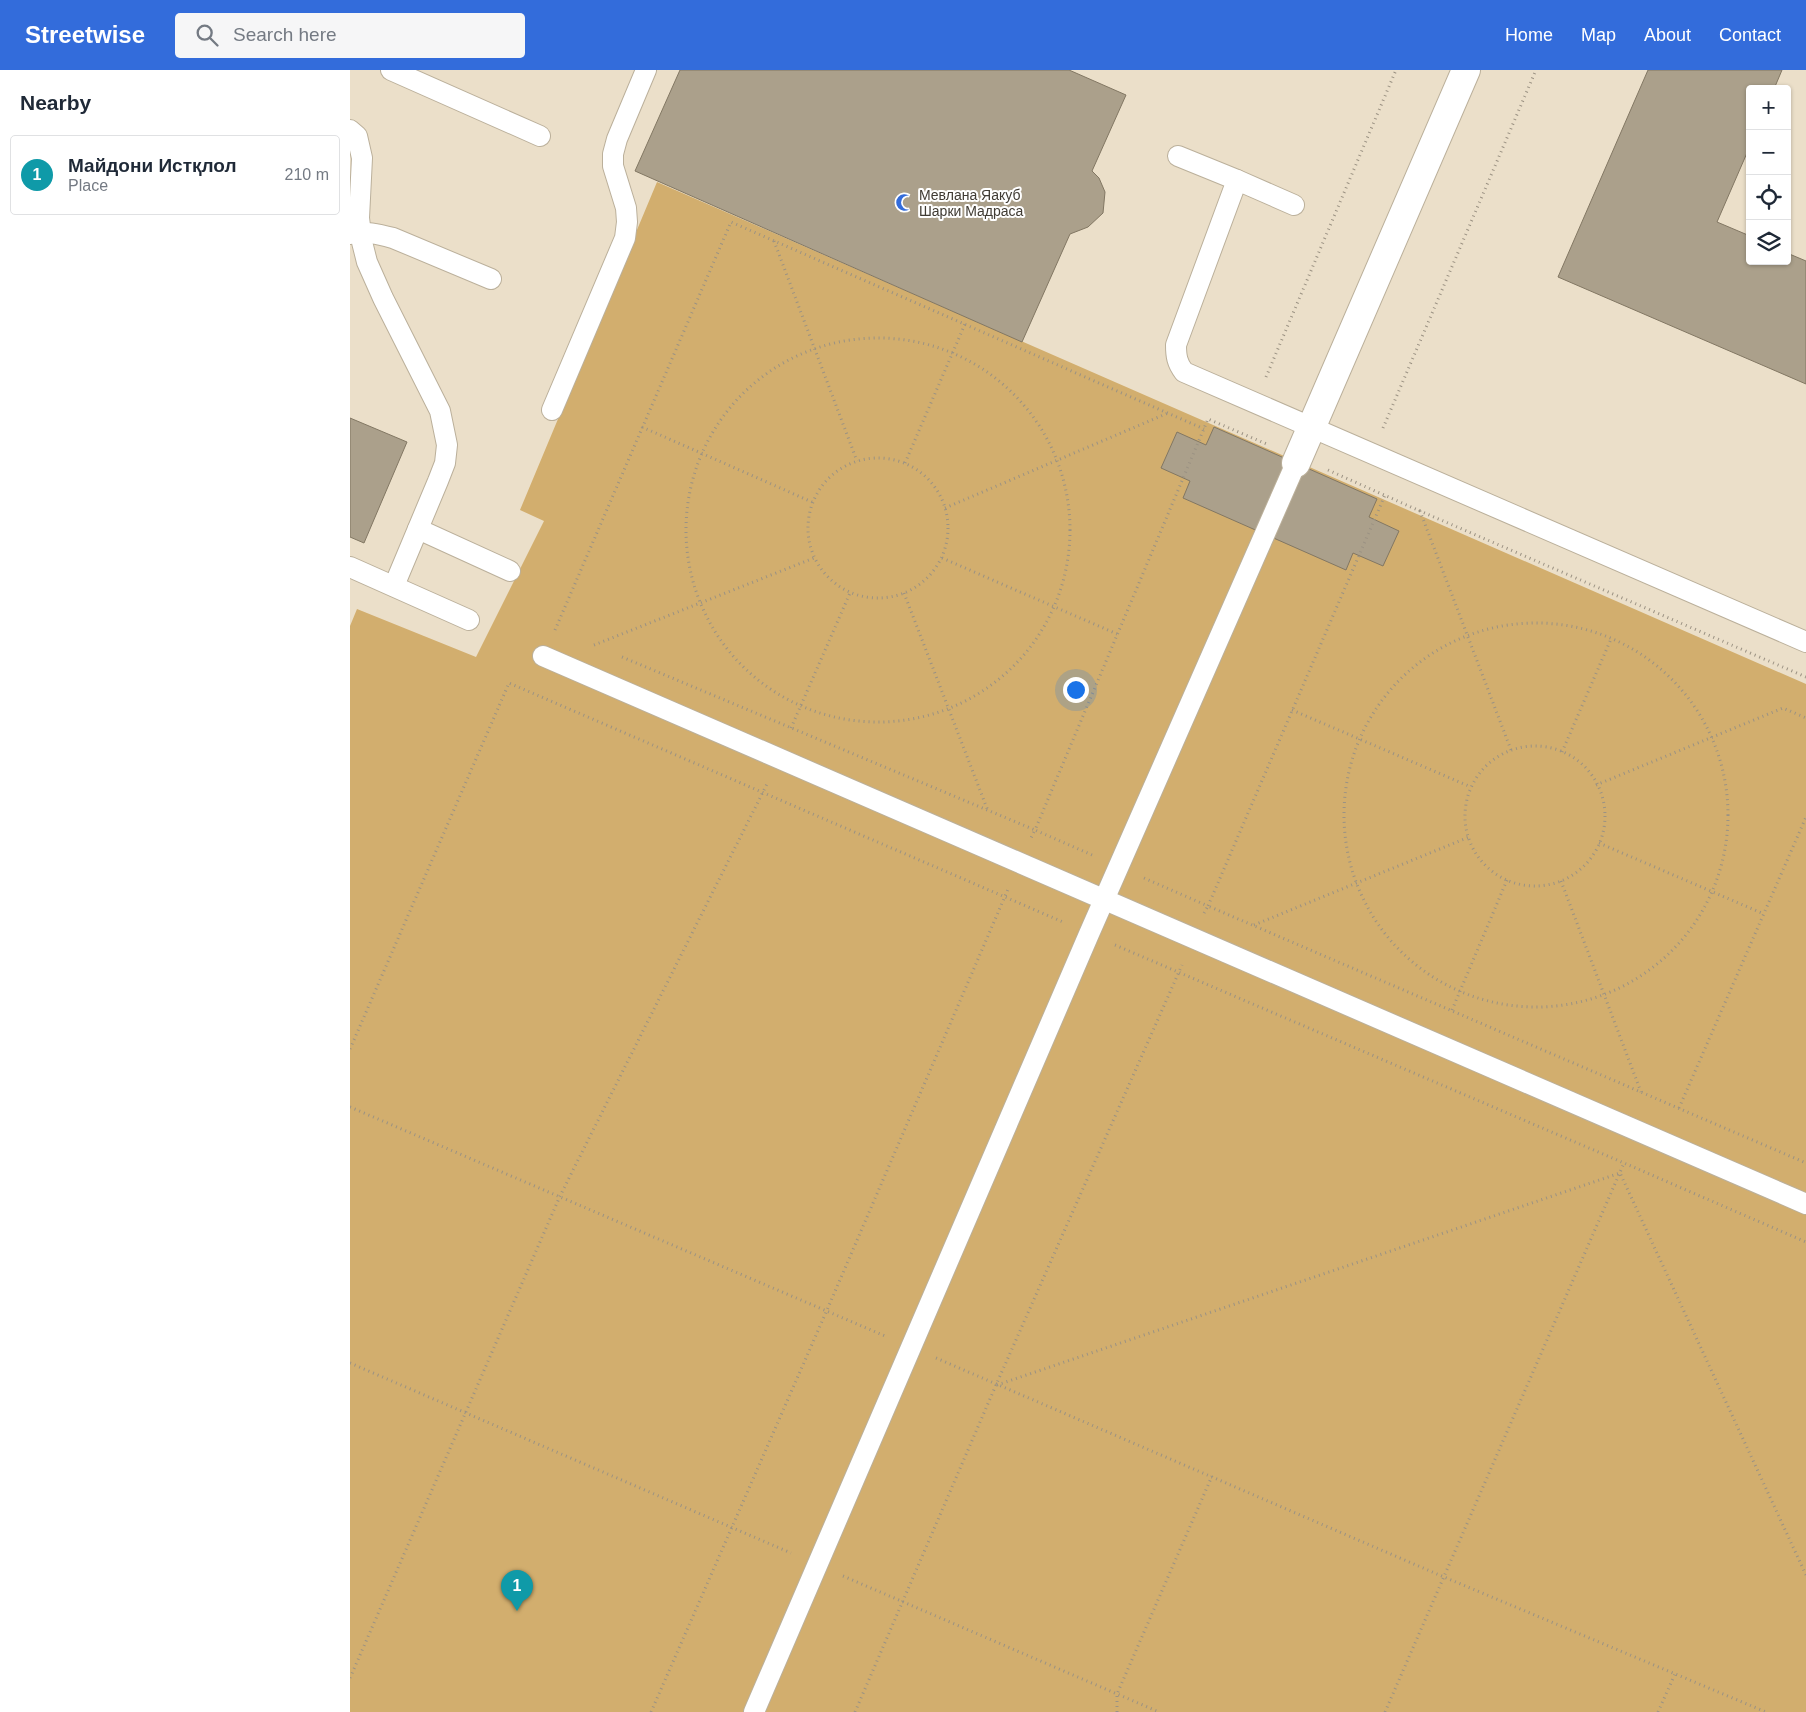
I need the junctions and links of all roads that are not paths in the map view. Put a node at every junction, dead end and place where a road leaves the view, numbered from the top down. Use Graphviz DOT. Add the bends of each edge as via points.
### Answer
graph roads {
  1 [pos="391,70"];
  2 [pos="646,70"];
  3 [pos="1466,70"];
  4 [pos="350,130"];
  5 [pos="540,136"];
  6 [pos="1178,156"];
  7 [pos="1237,180"];
  8 [pos="1294,205"];
  9 [pos="355,233"];
  10 [pos="491,279"];
  11 [pos="552,410"];
  12 [pos="1311,427"];
  13 [pos="1296,463"];
  14 [pos="418,529"];
  15 [pos="350,567"];
  16 [pos="510,571"];
  17 [pos="394,586"];
  18 [pos="469,620"];
  19 [pos="1806,642"];
  20 [pos="543,656"];
  21 [pos="1105,899"];
  22 [pos="1806,1204"];
  23 [pos="754,1712"];
  1 -- 5 [label="lane"];
  2 -- 11 [label="lane" via="613,154 626,208 625,238"];
  3 -- 12 [label="street"];
  4 -- 9 [label="lane" via="356,136 362,158 359,218"];
  6 -- 7 [label="lane"];
  7 -- 8 [label="lane"];
  7 -- 12 [label="lane" via="1183,323 1176,356 1184,372"];
  9 -- 10 [label="lane" via="393,238"];
  9 -- 14 [label="lane" via="383,298 437,403 444,428 447,445 445,463"];
  12 -- 13 [label="street"];
  12 -- 19 [label="lane"];
  13 -- 21 [label="lane"];
  14 -- 16 [label="lane"];
  14 -- 17 [label="lane"];
  15 -- 17 [label="lane"];
  17 -- 18 [label="lane"];
  20 -- 21 [label="lane"];
  21 -- 22 [label="lane"];
  21 -- 23 [label="lane"];
}
